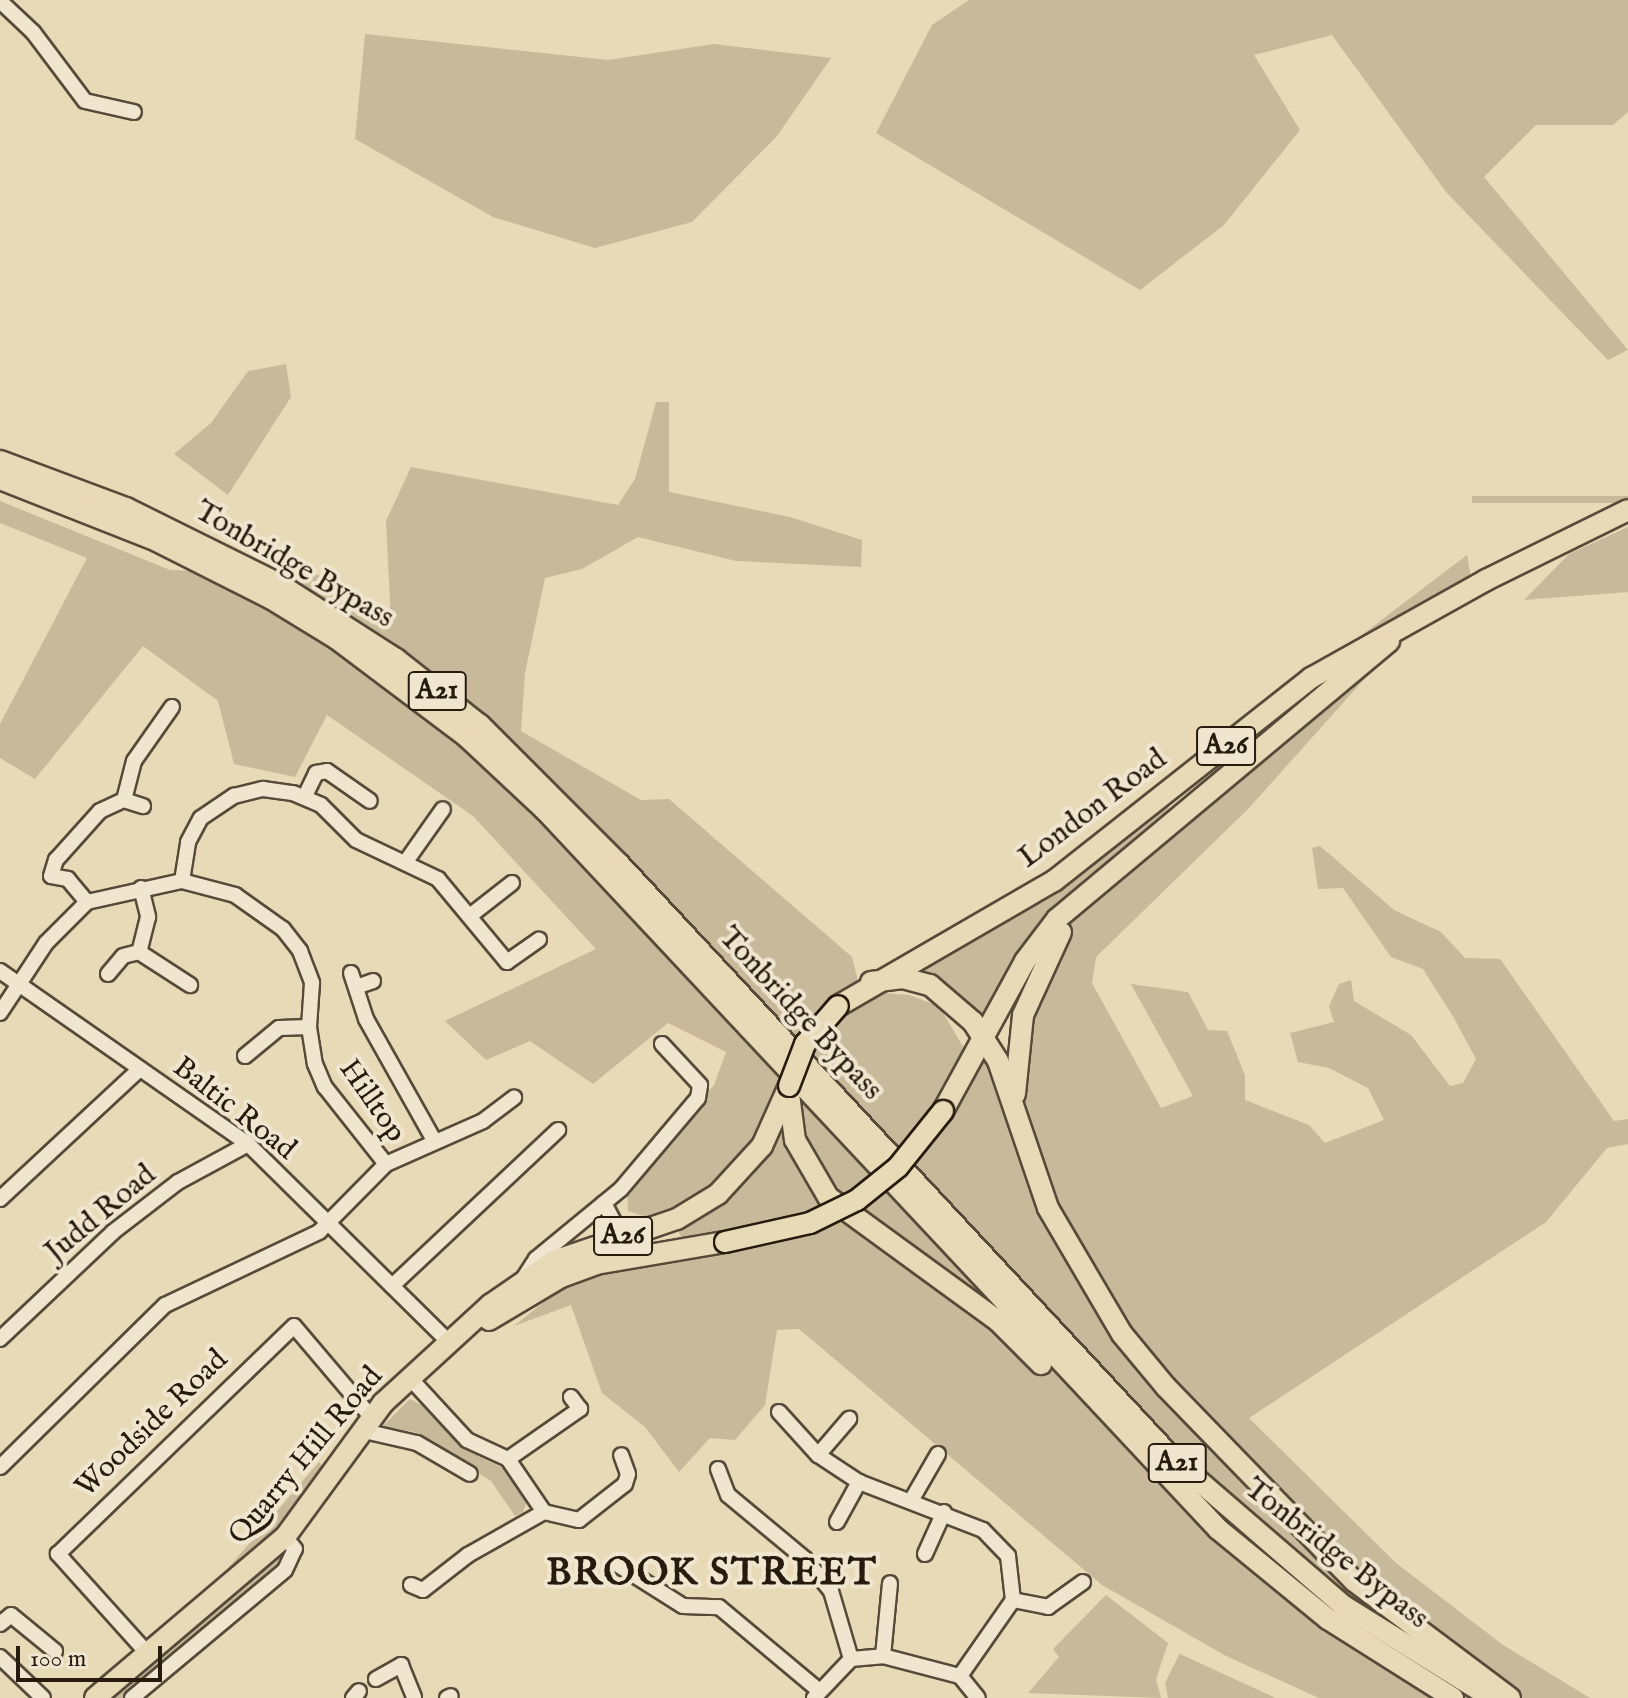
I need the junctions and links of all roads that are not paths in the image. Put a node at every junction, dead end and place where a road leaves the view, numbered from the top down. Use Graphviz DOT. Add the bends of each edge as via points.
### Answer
graph roads {
  1 [pos="0,1"];
  2 [pos="134,112"];
  3 [pos="0,461"];
  4 [pos="0,479"];
  5 [pos="1628,510"];
  6 [pos="1407,625"];
  7 [pos="172,707"];
  8 [pos="305,796"];
  9 [pos="124,800"];
  10 [pos="370,801"];
  11 [pos="143,806"];
  12 [pos="443,809"];
  13 [pos="407,860"];
  14 [pos="1103,878"];
  15 [pos="147,881"];
  16 [pos="182,881"];
  17 [pos="512,883"];
  18 [pos="87,902"];
  19 [pos="471,915"];
  20 [pos="539,940"];
  21 [pos="139,952"];
  22 [pos="0,971"];
  23 [pos="351,973"];
  24 [pos="108,974"];
  25 [pos="373,981"];
  26 [pos="871,982"];
  27 [pos="19,985"];
  28 [pos="190,985"];
  29 [pos="356,987"];
  30 [pos="948,996"];
  31 [pos="0,1013"];
  32 [pos="309,1027"];
  33 [pos="983,1037"];
  34 [pos="662,1044"];
  35 [pos="245,1056"];
  36 [pos="969,1060"];
  37 [pos="140,1069"];
  38 [pos="514,1098"];
  39 [pos="785,1115"];
  40 [pos="1017,1124"];
  41 [pos="558,1130"];
  42 [pos="435,1142"];
  43 [pos="248,1144"];
  44 [pos="386,1164"];
  45 [pos="0,1199"];
  46 [pos="604,1203"];
  47 [pos="329,1225"];
  48 [pos="628,1245"];
  49 [pos="523,1279"];
  50 [pos="392,1286"];
  51 [pos="0,1339"];
  52 [pos="451,1344"];
  53 [pos="411,1379"];
  54 [pos="571,1397"];
  55 [pos="779,1412"];
  56 [pos="849,1419"];
  57 [pos="368,1425"];
  58 [pos="1137,1450"];
  59 [pos="938,1454"];
  60 [pos="621,1455"];
  61 [pos="818,1455"];
  62 [pos="508,1459"];
  63 [pos="0,1467"];
  64 [pos="718,1469"];
  65 [pos="470,1474"];
  66 [pos="859,1482"];
  67 [pos="912,1499"];
  68 [pos="544,1512"];
  69 [pos="944,1512"];
  70 [pos="837,1522"];
  71 [pos="285,1537"];
  72 [pos="925,1554"];
  73 [pos="615,1563"];
  74 [pos="1083,1582"];
  75 [pos="890,1583"];
  76 [pos="420,1591"];
  77 [pos="1013,1600"];
  78 [pos="0,1624"];
  79 [pos="55,1651"];
  80 [pos="148,1654"];
  81 [pos="883,1656"];
  82 [pos="0,1657"];
  83 [pos="851,1659"];
  84 [pos="960,1676"];
  85 [pos="376,1679"];
  86 [pos="816,1694"];
  87 [pos="43,1698"];
  88 [pos="95,1698"];
  89 [pos="132,1698"];
  90 [pos="414,1698"];
  91 [pos="978,1698"];
  92 [pos="1453,1698"];
  93 [pos="1492,1698"];
  94 [pos="1510,1698"];
  1 -- 2 [label="street" via="33,32 85,101"];
  3 -- 93 [label="highway, Tonbridge Bypass / A21" via="126,508 279,584 384,651 480,725 619,864 1181,1466 1344,1606"];
  4 -- 58 [label="highway, Tonbridge Bypass / A21" via="157,541 270,598 350,648 467,737 596,863"];
  5 -- 6 [label="highway, London Road / A26"];
  6 -- 14 [label="highway, Quarry Hill Road / A26"];
  6 -- 26 [label="highway, London Road / A26" via="1311,678 1054,881"];
  7 -- 9 [label="street" via="134,761"];
  8 -- 10 [label="street" via="316,773 327,771"];
  8 -- 13 [label="street" via="356,840"];
  8 -- 16 [label="street" via="263,789 223,803 201,818 188,842"];
  9 -- 11 [label="street"];
  9 -- 18 [label="street" via="100,811 44,876 68,879"];
  12 -- 13 [label="street"];
  13 -- 19 [label="street" via="438,879"];
  14 -- 33 [label="highway, Quarry Hill Road / A26" via="1040,938"];
  14 -- 40 [label="highway" via="1050,947 1029,995 1016,1056"];
  15 -- 16 [label="street, Hilltop"];
  15 -- 18 [label="street, Hilltop"];
  15 -- 21 [label="street" via="148,917"];
  16 -- 32 [label="street, Hilltop" via="235,895 283,929 312,983"];
  17 -- 19 [label="street"];
  18 -- 27 [label="street" via="46,943"];
  19 -- 20 [label="street" via="502,966"];
  21 -- 24 [label="street" via="123,956"];
  21 -- 28 [label="street"];
  22 -- 27 [label="street, Baltic Road"];
  23 -- 29 [label="street"];
  25 -- 29 [label="street"];
  26 -- 30 [label="highway" via="918,980"];
  26 -- 39 [label="highway, London Road / A26, bridge" via="838,1006 805,1044 789,1086"];
  27 -- 31 [label="street"];
  27 -- 37 [label="street, Baltic Road"];
  29 -- 42 [label="street" via="366,1019"];
  30 -- 33 [label="highway"];
  30 -- 36 [label="highway" via="966,1027"];
  32 -- 35 [label="street" via="279,1028"];
  32 -- 44 [label="street, Hilltop" via="325,1087"];
  33 -- 36 [label="highway, Quarry Hill Road / A26"];
  33 -- 40 [label="highway" via="998,1061"];
  34 -- 46 [label="street, Quarry Hill Road" via="700,1085 698,1098"];
  36 -- 48 [label="highway, Quarry Hill Road / A26, bridge" via="943,1111 898,1167 857,1200 810,1223 725,1242"];
  37 -- 43 [label="street, Baltic Road"];
  37 -- 45 [label="street"];
  38 -- 42 [label="street" via="483,1121"];
  39 -- 48 [label="highway, Quarry Hill Road / A26" via="718,1194"];
  39 -- 58 [label="highway" via="805,1165 828,1197 998,1321"];
  40 -- 94 [label="highway" via="1033,1176 1080,1268 1166,1387 1354,1581"];
  41 -- 50 [label="street"];
  42 -- 44 [label="street"];
  43 -- 47 [label="street, Baltic Road"];
  43 -- 51 [label="street, Judd Road" via="178,1182 113,1232"];
  44 -- 47 [label="street, Hilltop"];
  46 -- 48 [label="street"];
  46 -- 49 [label="street, Quarry Hill Road" via="536,1259"];
  47 -- 50 [label="street, Baltic Road"];
  47 -- 63 [label="street" via="165,1305"];
  48 -- 49 [label="highway, Quarry Hill Road / A26" via="579,1249"];
  48 -- 52 [label="highway, Quarry Hill Road / A26" via="561,1277"];
  49 -- 52 [label="highway, Quarry Hill Road / A26"];
  50 -- 52 [label="street, Baltic Road"];
  52 -- 53 [label="highway, Quarry Hill Road / A26"];
  53 -- 57 [label="highway, Quarry Hill Road / A26"];
  53 -- 62 [label="street" via="467,1440"];
  54 -- 62 [label="street" via="580,1409"];
  55 -- 61 [label="street"];
  56 -- 61 [label="street"];
  57 -- 65 [label="street" via="417,1443"];
  57 -- 71 [label="highway, Quarry Hill Road / A26"];
  57 -- 80 [label="street, Woodside Road" via="294,1326 58,1554"];
  58 -- 92 [label="highway, Tonbridge Bypass / A21" via="1284,1585"];
  59 -- 67 [label="street"];
  60 -- 68 [label="street" via="628,1474 625,1484 579,1520"];
  61 -- 66 [label="street"];
  62 -- 68 [label="street"];
  64 -- 83 [label="street" via="728,1495 805,1559 831,1591"];
  66 -- 67 [label="street"];
  66 -- 70 [label="street"];
  67 -- 69 [label="street"];
  68 -- 76 [label="street" via="468,1555"];
  69 -- 72 [label="street"];
  69 -- 77 [label="street" via="983,1530 1008,1556"];
  71 -- 80 [label="highway, Quarry Hill Road / A26"];
  71 -- 89 [label="street" via="295,1549 285,1570"];
  73 -- 86 [label="street" via="683,1606 719,1607"];
  74 -- 77 [label="street" via="1048,1607"];
  75 -- 81 [label="street"];
  77 -- 84 [label="street"];
  78 -- 79 [label="street" via="11,1615"];
  80 -- 88 [label="highway, Quarry Hill Road / A26"];
  81 -- 83 [label="street"];
  81 -- 84 [label="street"];
  82 -- 87 [label="street"];
  83 -- 86 [label="street"];
  84 -- 91 [label="street"];
  85 -- 90 [label="street" via="401,1665"];
}
